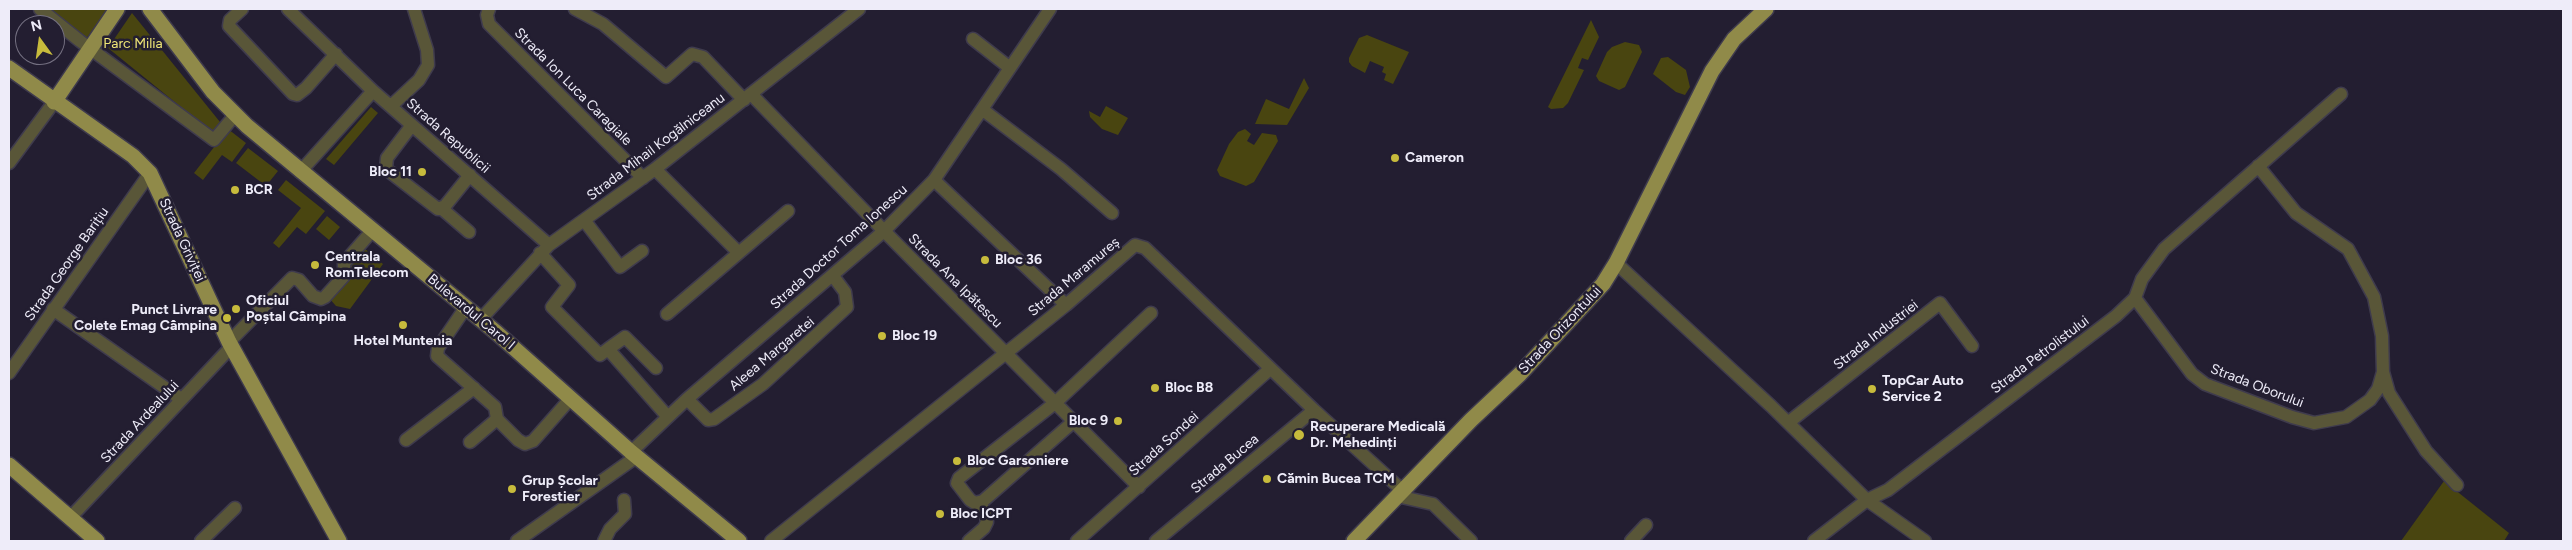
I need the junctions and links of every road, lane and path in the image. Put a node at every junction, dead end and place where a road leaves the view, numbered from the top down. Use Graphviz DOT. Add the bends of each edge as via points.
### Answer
graph roads {
  1 [pos="40,9"];
  2 [pos="117,9"];
  3 [pos="150,9"];
  4 [pos="242,9"];
  5 [pos="288,9"];
  6 [pos="414,9"];
  7 [pos="575,9"];
  8 [pos="859,9"];
  9 [pos="1050,9"];
  10 [pos="1766,9"];
  11 [pos="488,12"];
  12 [pos="974,38"];
  13 [pos="90,48"];
  14 [pos="336,54"];
  15 [pos="9,68"];
  16 [pos="1010,68"];
  17 [pos="373,91"];
  18 [pos="2341,94"];
  19 [pos="748,97"];
  20 [pos="54,102"];
  21 [pos="391,106"];
  22 [pos="983,110"];
  23 [pos="235,115"];
  24 [pos="412,125"];
  25 [pos="9,163"];
  26 [pos="2258,166"];
  27 [pos="655,169"];
  28 [pos="300,172"];
  29 [pos="150,173"];
  30 [pos="470,175"];
  31 [pos="643,178"];
  32 [pos="934,180"];
  33 [pos="441,208"];
  34 [pos="788,211"];
  35 [pos="1112,213"];
  36 [pos="584,220"];
  37 [pos="372,231"];
  38 [pos="884,231"];
  39 [pos="469,232"];
  40 [pos="545,249"];
  41 [pos="642,251"];
  42 [pos="738,252"];
  43 [pos="1616,263"];
  44 [pos="833,276"];
  45 [pos="2135,298"];
  46 [pos="1066,305"];
  47 [pos="466,307"];
  48 [pos="53,310"];
  49 [pos="1151,313"];
  50 [pos="667,314"];
  51 [pos="481,319"];
  52 [pos="230,344"];
  53 [pos="1972,346"];
  54 [pos="608,349"];
  55 [pos="1005,353"];
  56 [pos="656,368"];
  57 [pos="1270,369"];
  58 [pos="2383,372"];
  59 [pos="9,373"];
  60 [pos="474,388"];
  61 [pos="571,398"];
  62 [pos="181,399"];
  63 [pos="687,399"];
  64 [pos="1055,403"];
  65 [pos="1314,410"];
  66 [pos="668,417"];
  67 [pos="497,419"];
  68 [pos="1074,422"];
  69 [pos="1789,422"];
  70 [pos="406,440"];
  71 [pos="470,442"];
  72 [pos="633,455"];
  73 [pos="9,465"];
  74 [pos="2458,485"];
  75 [pos="1139,487"];
  76 [pos="1400,494"];
  77 [pos="624,500"];
  78 [pos="1867,500"];
  79 [pos="979,502"];
  80 [pos="235,508"];
  81 [pos="70,518"];
  82 [pos="1646,526"];
  83 [pos="97,541"];
  84 [pos="201,541"];
  85 [pos="338,541"];
  86 [pos="517,541"];
  87 [pos="604,541"];
  88 [pos="739,541"];
  89 [pos="771,541"];
  90 [pos="969,541"];
  91 [pos="1077,541"];
  92 [pos="1156,541"];
  93 [pos="1354,541"];
  94 [pos="1471,541"];
  95 [pos="1631,541"];
  96 [pos="1814,541"];
  97 [pos="1925,541"];
  1 -- 13 [label="street"];
  2 -- 13 [label="main road"];
  3 -- 23 [label="main road, Bulevardul Carol I"];
  4 -- 14 [label="street" via="230,20 229,26 292,94 297,95 306,88"];
  5 -- 14 [label="street"];
  6 -- 21 [label="street, Strada Republicii" via="427,50 428,65 419,80"];
  7 -- 19 [label="street, Strada Ana Ipătescu" via="603,24 666,77 692,54 703,57"];
  8 -- 19 [label="street, Strada Mihail Kogălniceanu"];
  9 -- 16 [label="street, Strada Doctor Toma Ionescu"];
  10 -- 43 [label="main road, Strada Orizontului" via="1734,39 1712,71"];
  11 -- 31 [label="street, Strada Ion Luca Caragiale" via="489,24"];
  12 -- 16 [label="street"];
  13 -- 20 [label="main road"];
  13 -- 23 [label="street" via="214,140"];
  14 -- 17 [label="street"];
  15 -- 20 [label="main road, Strada Griviței"];
  16 -- 22 [label="street, Strada Doctor Toma Ionescu"];
  17 -- 21 [label="street"];
  17 -- 28 [label="street"];
  18 -- 26 [label="street"];
  19 -- 27 [label="street, Strada Mihail Kogălniceanu"];
  19 -- 38 [label="street, Strada Ana Ipătescu"];
  20 -- 25 [label="street"];
  20 -- 29 [label="main road, Strada Griviței" via="133,156"];
  21 -- 24 [label="street, Strada Republicii"];
  22 -- 32 [label="street, Strada Doctor Toma Ionescu"];
  22 -- 35 [label="street" via="1061,168"];
  23 -- 28 [label="main road, Bulevardul Carol I"];
  24 -- 30 [label="street, Strada Republicii"];
  24 -- 33 [label="street" via="387,158 386,168 433,207"];
  26 -- 45 [label="street, Strada Petrolistului" via="2164,249 2142,279"];
  26 -- 58 [label="street, Strada Oborului" via="2296,213 2338,240 2360,267 2374,297 2382,336"];
  27 -- 31 [label="street, Strada Mihail Kogălniceanu"];
  27 -- 42 [label="street"];
  28 -- 37 [label="main road, Bulevardul Carol I"];
  29 -- 48 [label="street, Strada George Barițiu"];
  29 -- 52 [label="main road, Strada Griviței"];
  30 -- 33 [label="street"];
  30 -- 40 [label="street, Strada Republicii"];
  31 -- 36 [label="street, Strada Mihail Kogălniceanu"];
  32 -- 38 [label="street, Strada Doctor Toma Ionescu"];
  32 -- 46 [label="street"];
  33 -- 39 [label="street"];
  34 -- 42 [label="street"];
  36 -- 40 [label="street, Strada Mihail Kogălniceanu"];
  36 -- 41 [label="street" via="620,267"];
  37 -- 47 [label="main road, Bulevardul Carol I"];
  37 -- 52 [label="street, Strada Ardealului" via="344,263 344,276 325,297 313,296 299,280 292,278"];
  38 -- 44 [label="street, Strada Doctor Toma Ionescu"];
  38 -- 55 [label="street, Strada Ana Ipătescu"];
  40 -- 51 [label="street, Strada Mihail Kogălniceanu"];
  40 -- 54 [label="street, Strada Republicii" via="569,285 552,307 600,356"];
  42 -- 50 [label="street"];
  43 -- 69 [label="street"];
  43 -- 76 [label="main road, Strada Orizontului" via="1591,299"];
  44 -- 63 [label="street, Strada Doctor Toma Ionescu"];
  44 -- 63 [label="street, Aleea Margaretei" via="845,292 847,307 763,384 714,419 708,420"];
  45 -- 58 [label="street, Strada Oborului" via="2192,374 2205,384 2306,421 2334,421 2354,413 2378,389"];
  45 -- 78 [label="street, Strada Petrolistului" via="2116,316 1888,490"];
  46 -- 55 [label="street, Strada Maramureș"];
  46 -- 57 [label="street, Strada Maramureș" via="1132,247 1142,246"];
  47 -- 51 [label="main road, Bulevardul Carol I"];
  47 -- 60 [label="street" via="436,353"];
  48 -- 59 [label="street, Strada George Barițiu"];
  48 -- 62 [label="street"];
  49 -- 64 [label="street"];
  51 -- 61 [label="main road, Bulevardul Carol I"];
  52 -- 62 [label="street, Strada Ardealului"];
  52 -- 85 [label="main road, Strada Griviței"];
  53 -- 69 [label="street, Strada Industriei" via="1940,304"];
  54 -- 56 [label="street" via="625,337"];
  54 -- 66 [label="street"];
  55 -- 64 [label="street, Strada Ana Ipătescu"];
  55 -- 89 [label="street, Strada Maramureș"];
  57 -- 65 [label="street, Strada Maramureș"];
  57 -- 75 [label="street, Strada Sondei"];
  58 -- 74 [label="street, Strada Oborului" via="2389,393 2426,451"];
  60 -- 67 [label="street" via="495,408"];
  60 -- 70 [label="street"];
  61 -- 67 [label="street" via="529,443 522,443"];
  61 -- 72 [label="main road, Bulevardul Carol I"];
  62 -- 81 [label="street, Strada Ardealului"];
  63 -- 66 [label="street, Strada Doctor Toma Ionescu"];
  64 -- 68 [label="street, Strada Ana Ipătescu"];
  64 -- 79 [label="street" via="958,478 957,483 970,500"];
  65 -- 76 [label="street, Strada Maramureș"];
  65 -- 92 [label="street, Strada Bucea"];
  66 -- 72 [label="street, Strada Doctor Toma Ionescu"];
  67 -- 71 [label="street"];
  68 -- 75 [label="street, Strada Ana Ipătescu"];
  68 -- 79 [label="street"];
  69 -- 78 [label="street"];
  72 -- 86 [label="street, Strada Doctor Toma Ionescu"];
  72 -- 88 [label="main road, Bulevardul Carol I"];
  73 -- 81 [label="main road"];
  75 -- 91 [label="street, Strada Sondei"];
  76 -- 93 [label="main road, Strada Orizontului"];
  76 -- 94 [label="street" via="1433,504"];
  77 -- 87 [label="street" via="625,514 610,529"];
  78 -- 96 [label="street, Strada Petrolistului"];
  78 -- 97 [label="street"];
  79 -- 90 [label="street" via="987,522"];
  80 -- 84 [label="street"];
  81 -- 83 [label="main road"];
  82 -- 95 [label="street"];
}
